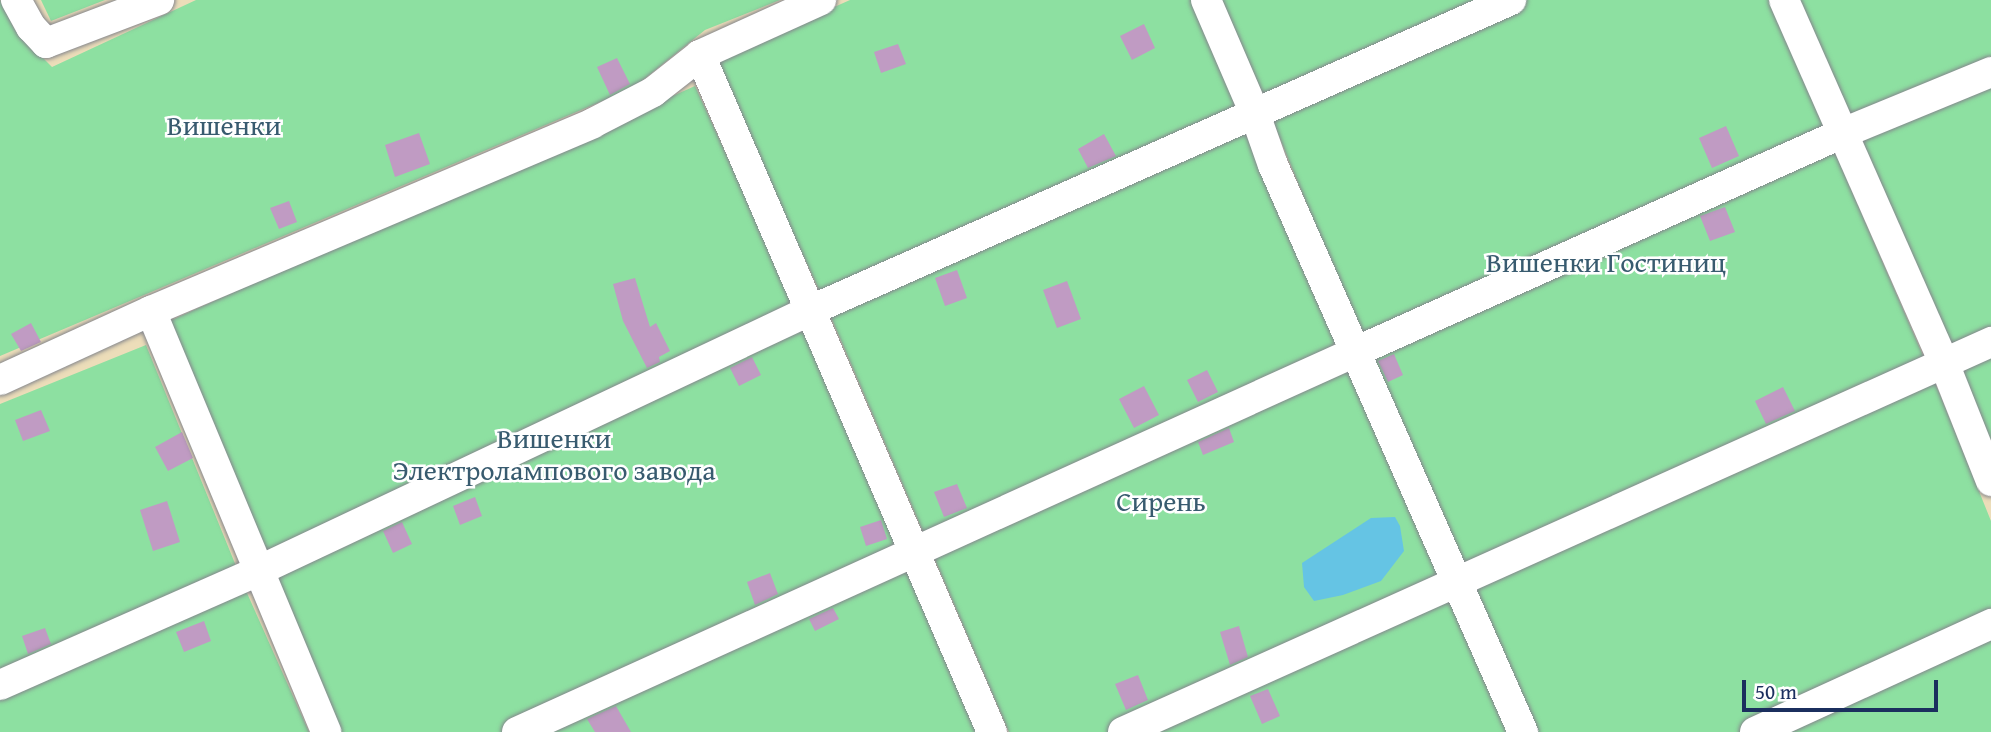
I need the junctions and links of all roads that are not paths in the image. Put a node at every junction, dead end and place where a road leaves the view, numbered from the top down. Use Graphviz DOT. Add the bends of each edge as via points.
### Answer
graph roads {
  1 [pos="16,0"];
  2 [pos="159,0"];
  3 [pos="821,0"];
  4 [pos="1206,0"];
  5 [pos="1511,0"];
  6 [pos="1784,0"];
  7 [pos="700,55"];
  8 [pos="1991,72"];
  9 [pos="1255,114"];
  10 [pos="1843,134"];
  11 [pos="151,311"];
  12 [pos="809,311"];
  13 [pos="1991,342"];
  14 [pos="1355,352"];
  15 [pos="1944,362"];
  16 [pos="0,380"];
  17 [pos="1991,481"];
  18 [pos="914,552"];
  19 [pos="258,572"];
  20 [pos="1457,580"];
  21 [pos="1991,624"];
  22 [pos="0,685"];
  23 [pos="326,732"];
  24 [pos="517,732"];
  25 [pos="992,732"];
  26 [pos="1123,732"];
  27 [pos="1523,732"];
  28 [pos="1755,732"];
  1 -- 2 [label="street" via="46,43"];
  3 -- 7 [label="street"];
  4 -- 9 [label="street"];
  5 -- 9 [label="street"];
  6 -- 10 [label="street"];
  7 -- 11 [label="street" via="653,92 593,123"];
  7 -- 12 [label="street"];
  8 -- 10 [label="street"];
  9 -- 12 [label="street"];
  9 -- 14 [label="street"];
  10 -- 14 [label="street"];
  10 -- 15 [label="street"];
  11 -- 16 [label="street"];
  11 -- 19 [label="street"];
  12 -- 18 [label="street"];
  12 -- 19 [label="street"];
  13 -- 15 [label="street"];
  14 -- 18 [label="street"];
  14 -- 20 [label="street"];
  15 -- 17 [label="street"];
  15 -- 20 [label="street"];
  18 -- 24 [label="street"];
  18 -- 25 [label="street"];
  19 -- 22 [label="street"];
  19 -- 23 [label="street"];
  20 -- 26 [label="street"];
  20 -- 27 [label="street"];
  21 -- 28 [label="street"];
}
